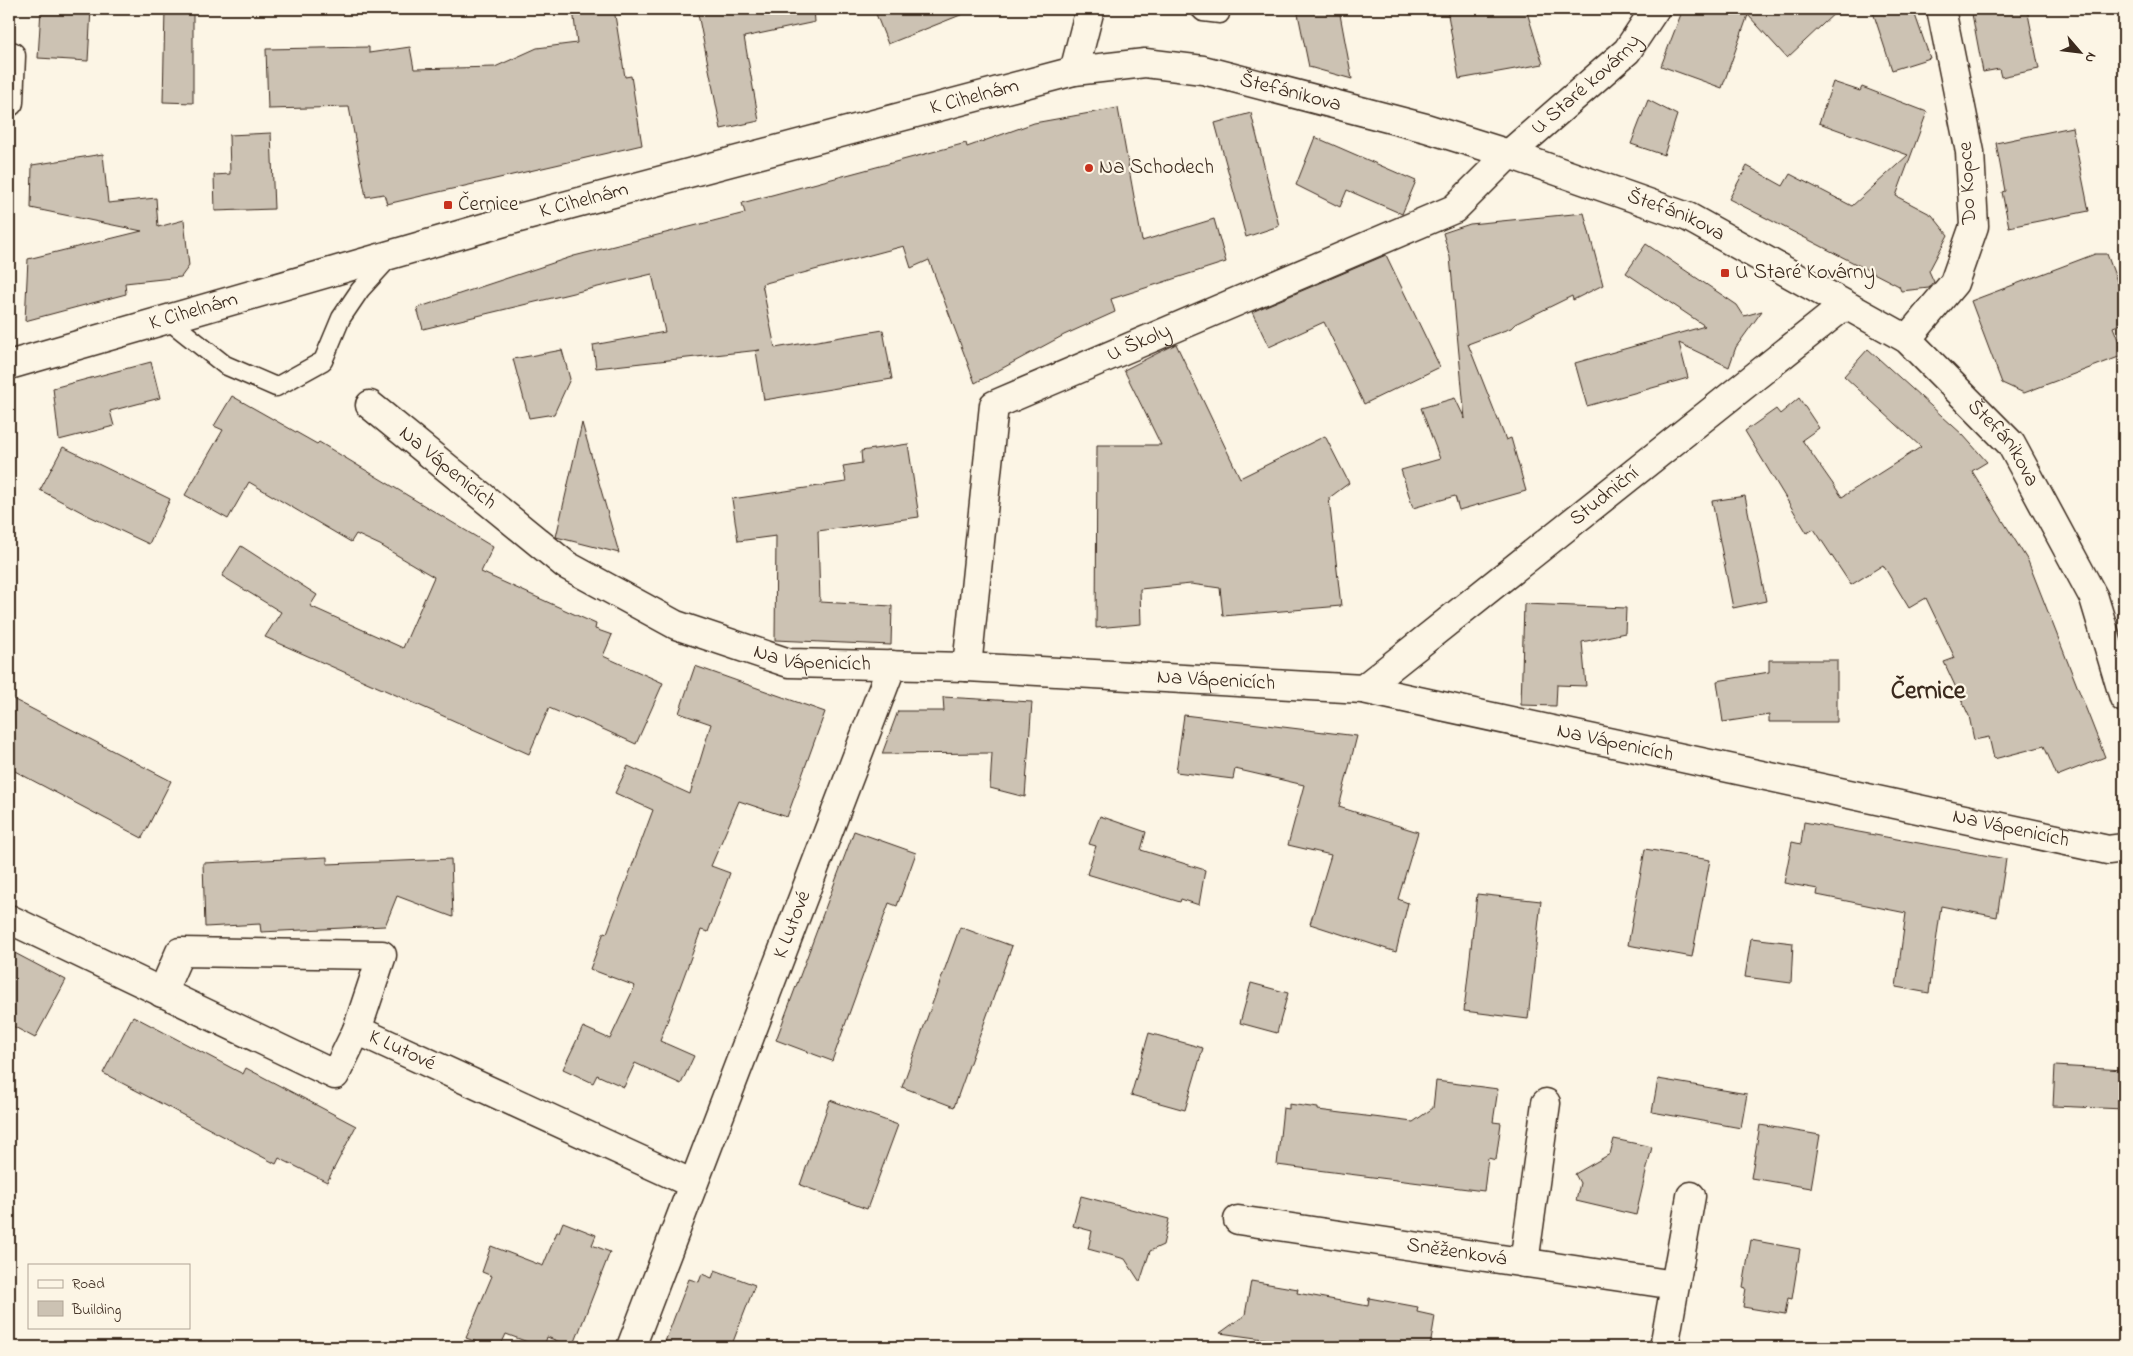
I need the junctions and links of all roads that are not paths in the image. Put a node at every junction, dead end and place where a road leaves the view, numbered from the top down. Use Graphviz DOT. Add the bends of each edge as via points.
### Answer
graph roads {
  1 [pos="1090,9"];
  2 [pos="1200,9"];
  3 [pos="1654,9"];
  4 [pos="1941,9"];
  5 [pos="1220,14"];
  6 [pos="12,56"];
  7 [pos="1074,71"];
  8 [pos="9,102"];
  9 [pos="1510,154"];
  10 [pos="393,254"];
  11 [pos="1845,305"];
  12 [pos="167,319"];
  13 [pos="1907,340"];
  14 [pos="9,365"];
  15 [pos="370,405"];
  16 [pos="892,665"];
  17 [pos="966,667"];
  18 [pos="1363,689"];
  19 [pos="2124,698"];
  20 [pos="2124,848"];
  21 [pos="9,919"];
  22 [pos="162,993"];
  23 [pos="357,1030"];
  24 [pos="1546,1102"];
  25 [pos="693,1184"];
  26 [pos="1691,1196"];
  27 [pos="1238,1220"];
  28 [pos="1524,1262"];
  29 [pos="1675,1285"];
  30 [pos="631,1347"];
  31 [pos="1664,1347"];
  1 -- 7 [label="street"];
  2 -- 5 [label="lane"];
  3 -- 9 [label="street, U Staré kovárny" via="1627,51"];
  4 -- 13 [label="street, Do Kopce" via="1970,152 1974,226 1954,283"];
  6 -- 8 [label="street"];
  7 -- 9 [label="street, Štefánikova" via="1145,63 1203,70 1426,128"];
  7 -- 10 [label="street, K Cihelnám" via="770,150"];
  9 -- 11 [label="street, Štefánikova" via="1688,217"];
  9 -- 17 [label="street, U Školy" via="1454,209 994,405"];
  10 -- 12 [label="street, K Cihelnám"];
  10 -- 12 [label="lane" via="360,290 346,311 323,361 276,387 225,365"];
  11 -- 13 [label="street, Štefánikova"];
  11 -- 18 [label="street, Studniční"];
  12 -- 14 [label="street, K Cihelnám"];
  13 -- 19 [label="street, Štefánikova" via="2011,444 2094,598"];
  15 -- 16 [label="street, Na Vápenicích" via="566,565 676,625 789,664"];
  16 -- 17 [label="street, Na Vápenicích"];
  16 -- 25 [label="street, K Lutové"];
  17 -- 18 [label="street, Na Vápenicích"];
  18 -- 20 [label="street, Na Vápenicích" via="2108,850"];
  21 -- 22 [label="street, K Lutové"];
  22 -- 23 [label="street, K Lutové" via="335,1075"];
  22 -- 23 [label="street, K Lutové" via="180,952 382,954"];
  23 -- 25 [label="street, K Lutové"];
  24 -- 28 [label="street"];
  25 -- 30 [label="street, K Lutové"];
  26 -- 29 [label="street"];
  27 -- 28 [label="street, Sněženková"];
  28 -- 29 [label="street, Sněženková"];
  29 -- 31 [label="street"];
}
